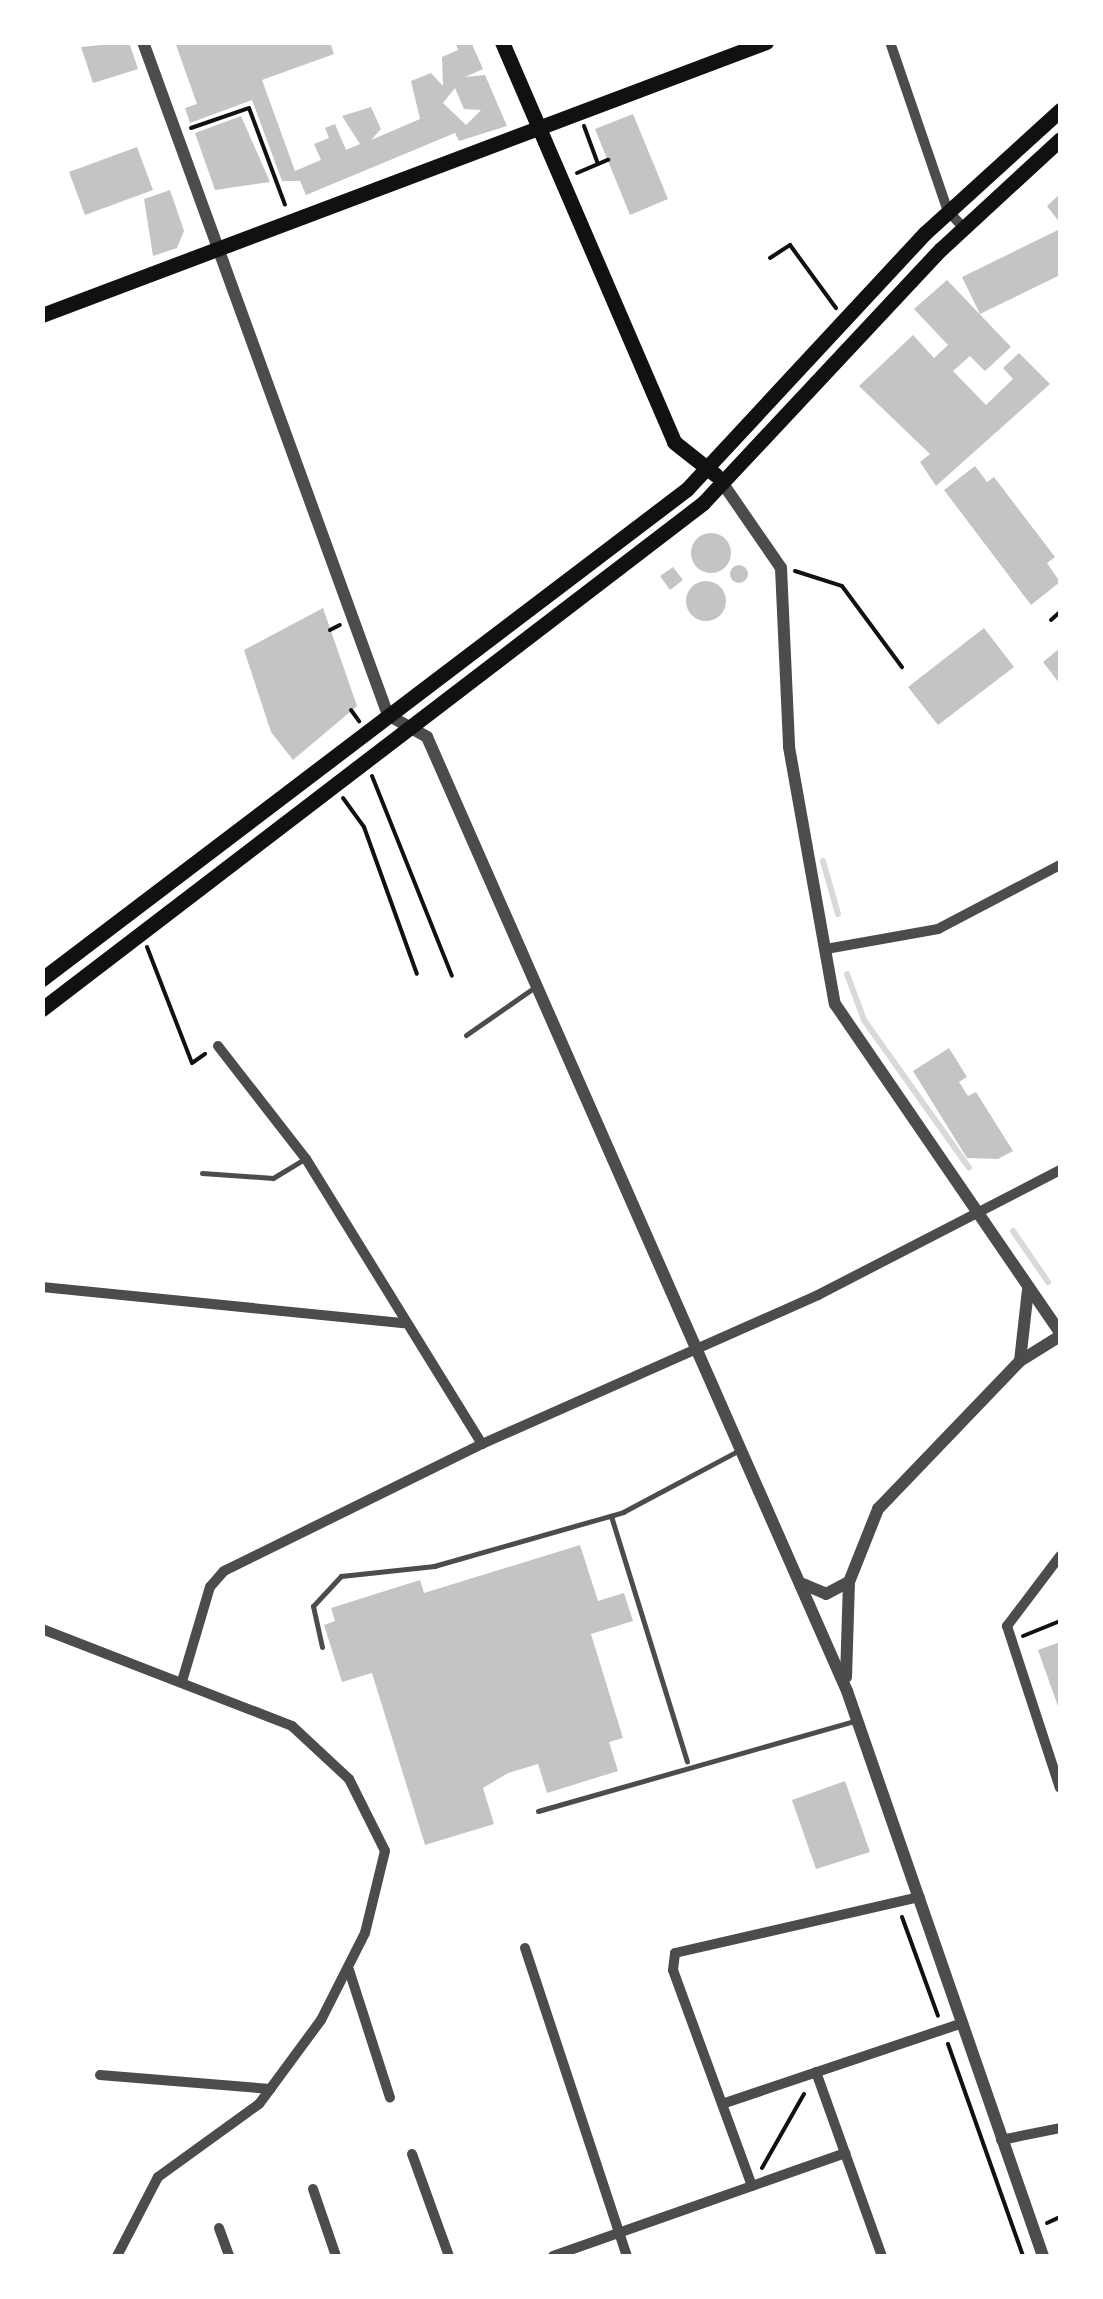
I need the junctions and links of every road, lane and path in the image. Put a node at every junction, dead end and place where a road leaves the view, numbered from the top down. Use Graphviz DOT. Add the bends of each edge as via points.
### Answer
graph roads {
  1 [pos="142,42"];
  2 [pos="502,42"];
  3 [pos="766,42"];
  4 [pos="890,42"];
  5 [pos="1060,110"];
  6 [pos="578,112"];
  7 [pos="539,125"];
  8 [pos="177,134"];
  9 [pos="1060,139"];
  10 [pos="608,160"];
  11 [pos="598,164"];
  12 [pos="564,179"];
  13 [pos="948,211"];
  14 [pos="291,222"];
  15 [pos="964,228"];
  16 [pos="221,248"];
  17 [pos="770,258"];
  18 [pos="42,315"];
  19 [pos="845,320"];
  20 [pos="717,477"];
  21 [pos="781,568"];
  22 [pos="1060,612"];
  23 [pos="1051,620"];
  24 [pos="902,667"];
  25 [pos="388,716"];
  26 [pos="414,724"];
  27 [pos="364,764"];
  28 [pos="335,786"];
  29 [pos="1060,865"];
  30 [pos="142,935"];
  31 [pos="826,949"];
  32 [pos="417,974"];
  33 [pos="452,976"];
  34 [pos="42,979"];
  35 [pos="542,983"];
  36 [pos="42,1010"];
  37 [pos="466,1034"];
  38 [pos="218,1046"];
  39 [pos="306,1159"];
  40 [pos="1060,1170"];
  41 [pos="202,1174"];
  42 [pos="980,1215"];
  43 [pos="1026,1282"];
  44 [pos="42,1287"];
  45 [pos="404,1323"];
  46 [pos="1060,1334"];
  47 [pos="693,1354"];
  48 [pos="1020,1361"];
  49 [pos="482,1444"];
  50 [pos="736,1452"];
  51 [pos="611,1516"];
  52 [pos="1060,1556"];
  53 [pos="800,1582"];
  54 [pos="849,1582"];
  55 [pos="1060,1621"];
  56 [pos="42,1629"];
  57 [pos="1008,1643"];
  58 [pos="322,1647"];
  59 [pos="183,1678"];
  60 [pos="848,1691"];
  61 [pos="857,1720"];
  62 [pos="687,1763"];
  63 [pos="1060,1788"];
  64 [pos="538,1811"];
  65 [pos="920,1897"];
  66 [pos="896,1903"];
  67 [pos="524,1948"];
  68 [pos="349,1970"];
  69 [pos="963,2024"];
  70 [pos="942,2030"];
  71 [pos="816,2072"];
  72 [pos="100,2076"];
  73 [pos="270,2090"];
  74 [pos="390,2098"];
  75 [pos="722,2104"];
  76 [pos="1060,2128"];
  77 [pos="1002,2140"];
  78 [pos="412,2154"];
  79 [pos="845,2154"];
  80 [pos="752,2186"];
  81 [pos="314,2189"];
  82 [pos="218,2228"];
  83 [pos="619,2234"];
  84 [pos="117,2256"];
  85 [pos="229,2256"];
  86 [pos="336,2256"];
  87 [pos="449,2256"];
  88 [pos="553,2256"];
  89 [pos="627,2256"];
  90 [pos="882,2256"];
  91 [pos="1022,2256"];
  92 [pos="1043,2256"];
  1 -- 8 [label="street"];
  2 -- 7 [label="main road"];
  3 -- 6 [label="main road"];
  4 -- 13 [label="street"];
  5 -- 13 [label="main road"];
  6 -- 7 [label="main road"];
  6 -- 11 [label="path"];
  7 -- 12 [label="main road"];
  7 -- 14 [label="main road"];
  8 -- 14 [label="path" via="249,108"];
  8 -- 16 [label="street"];
  9 -- 15 [label="main road"];
  10 -- 11 [label="path"];
  11 -- 12 [label="path"];
  12 -- 20 [label="main road" via="674,442"];
  13 -- 15 [label="street"];
  13 -- 19 [label="main road"];
  14 -- 16 [label="main road"];
  15 -- 20 [label="main road"];
  16 -- 18 [label="main road"];
  16 -- 25 [label="street"];
  17 -- 19 [label="path" via="790,245"];
  19 -- 20 [label="main road"];
  20 -- 21 [label="street"];
  20 -- 25 [label="main road"];
  20 -- 26 [label="main road"];
  21 -- 24 [label="path" via="842,586"];
  21 -- 31 [label="street" via="788,747"];
  22 -- 23 [label="path"];
  25 -- 26 [label="street"];
  25 -- 34 [label="main road"];
  26 -- 27 [label="main road"];
  26 -- 35 [label="street"];
  27 -- 28 [label="main road"];
  27 -- 33 [label="path" via="385,795"];
  28 -- 30 [label="main road"];
  28 -- 32 [label="path" via="364,827"];
  29 -- 31 [label="street" via="938,929"];
  30 -- 36 [label="main road"];
  30 -- 38 [label="path" via="192,1063"];
  31 -- 42 [label="street" via="847,1026"];
  35 -- 37 [label="lane"];
  35 -- 47 [label="street"];
  38 -- 39 [label="street"];
  39 -- 41 [label="lane" via="273,1178"];
  39 -- 45 [label="street"];
  40 -- 42 [label="street"];
  42 -- 43 [label="street"];
  42 -- 47 [label="street"];
  43 -- 46 [label="street"];
  43 -- 48 [label="street"];
  44 -- 45 [label="street"];
  45 -- 49 [label="street"];
  46 -- 48 [label="street"];
  47 -- 49 [label="street"];
  47 -- 50 [label="street"];
  48 -- 54 [label="street" via="888,1496"];
  49 -- 59 [label="street" via="224,1571 210,1586"];
  50 -- 51 [label="lane"];
  50 -- 53 [label="street"];
  51 -- 58 [label="lane" via="434,1566 341,1576 314,1606"];
  51 -- 62 [label="lane"];
  52 -- 57 [label="street" via="1014,1609"];
  53 -- 54 [label="street" via="826,1594"];
  53 -- 60 [label="street"];
  54 -- 60 [label="street"];
  55 -- 57 [label="path"];
  56 -- 59 [label="street"];
  57 -- 63 [label="street"];
  59 -- 68 [label="street" via="308,1737 376,1820 384,1872"];
  60 -- 61 [label="street"];
  61 -- 62 [label="lane"];
  61 -- 65 [label="street"];
  62 -- 64 [label="lane"];
  65 -- 66 [label="street"];
  65 -- 69 [label="street"];
  66 -- 70 [label="path"];
  66 -- 75 [label="street" via="678,1950 673,1970"];
  67 -- 83 [label="street"];
  68 -- 73 [label="street"];
  68 -- 74 [label="street"];
  69 -- 70 [label="street"];
  69 -- 77 [label="street"];
  70 -- 71 [label="street"];
  70 -- 91 [label="path"];
  71 -- 75 [label="street"];
  71 -- 79 [label="street"];
  71 -- 80 [label="path"];
  72 -- 73 [label="street"];
  73 -- 84 [label="street" via="158,2178"];
  75 -- 80 [label="street"];
  76 -- 77 [label="street"];
  77 -- 92 [label="street"];
  78 -- 87 [label="street"];
  79 -- 80 [label="street"];
  79 -- 90 [label="street"];
  80 -- 83 [label="street"];
  81 -- 86 [label="street"];
  82 -- 85 [label="street"];
  83 -- 88 [label="street"];
  83 -- 89 [label="street"];
}
